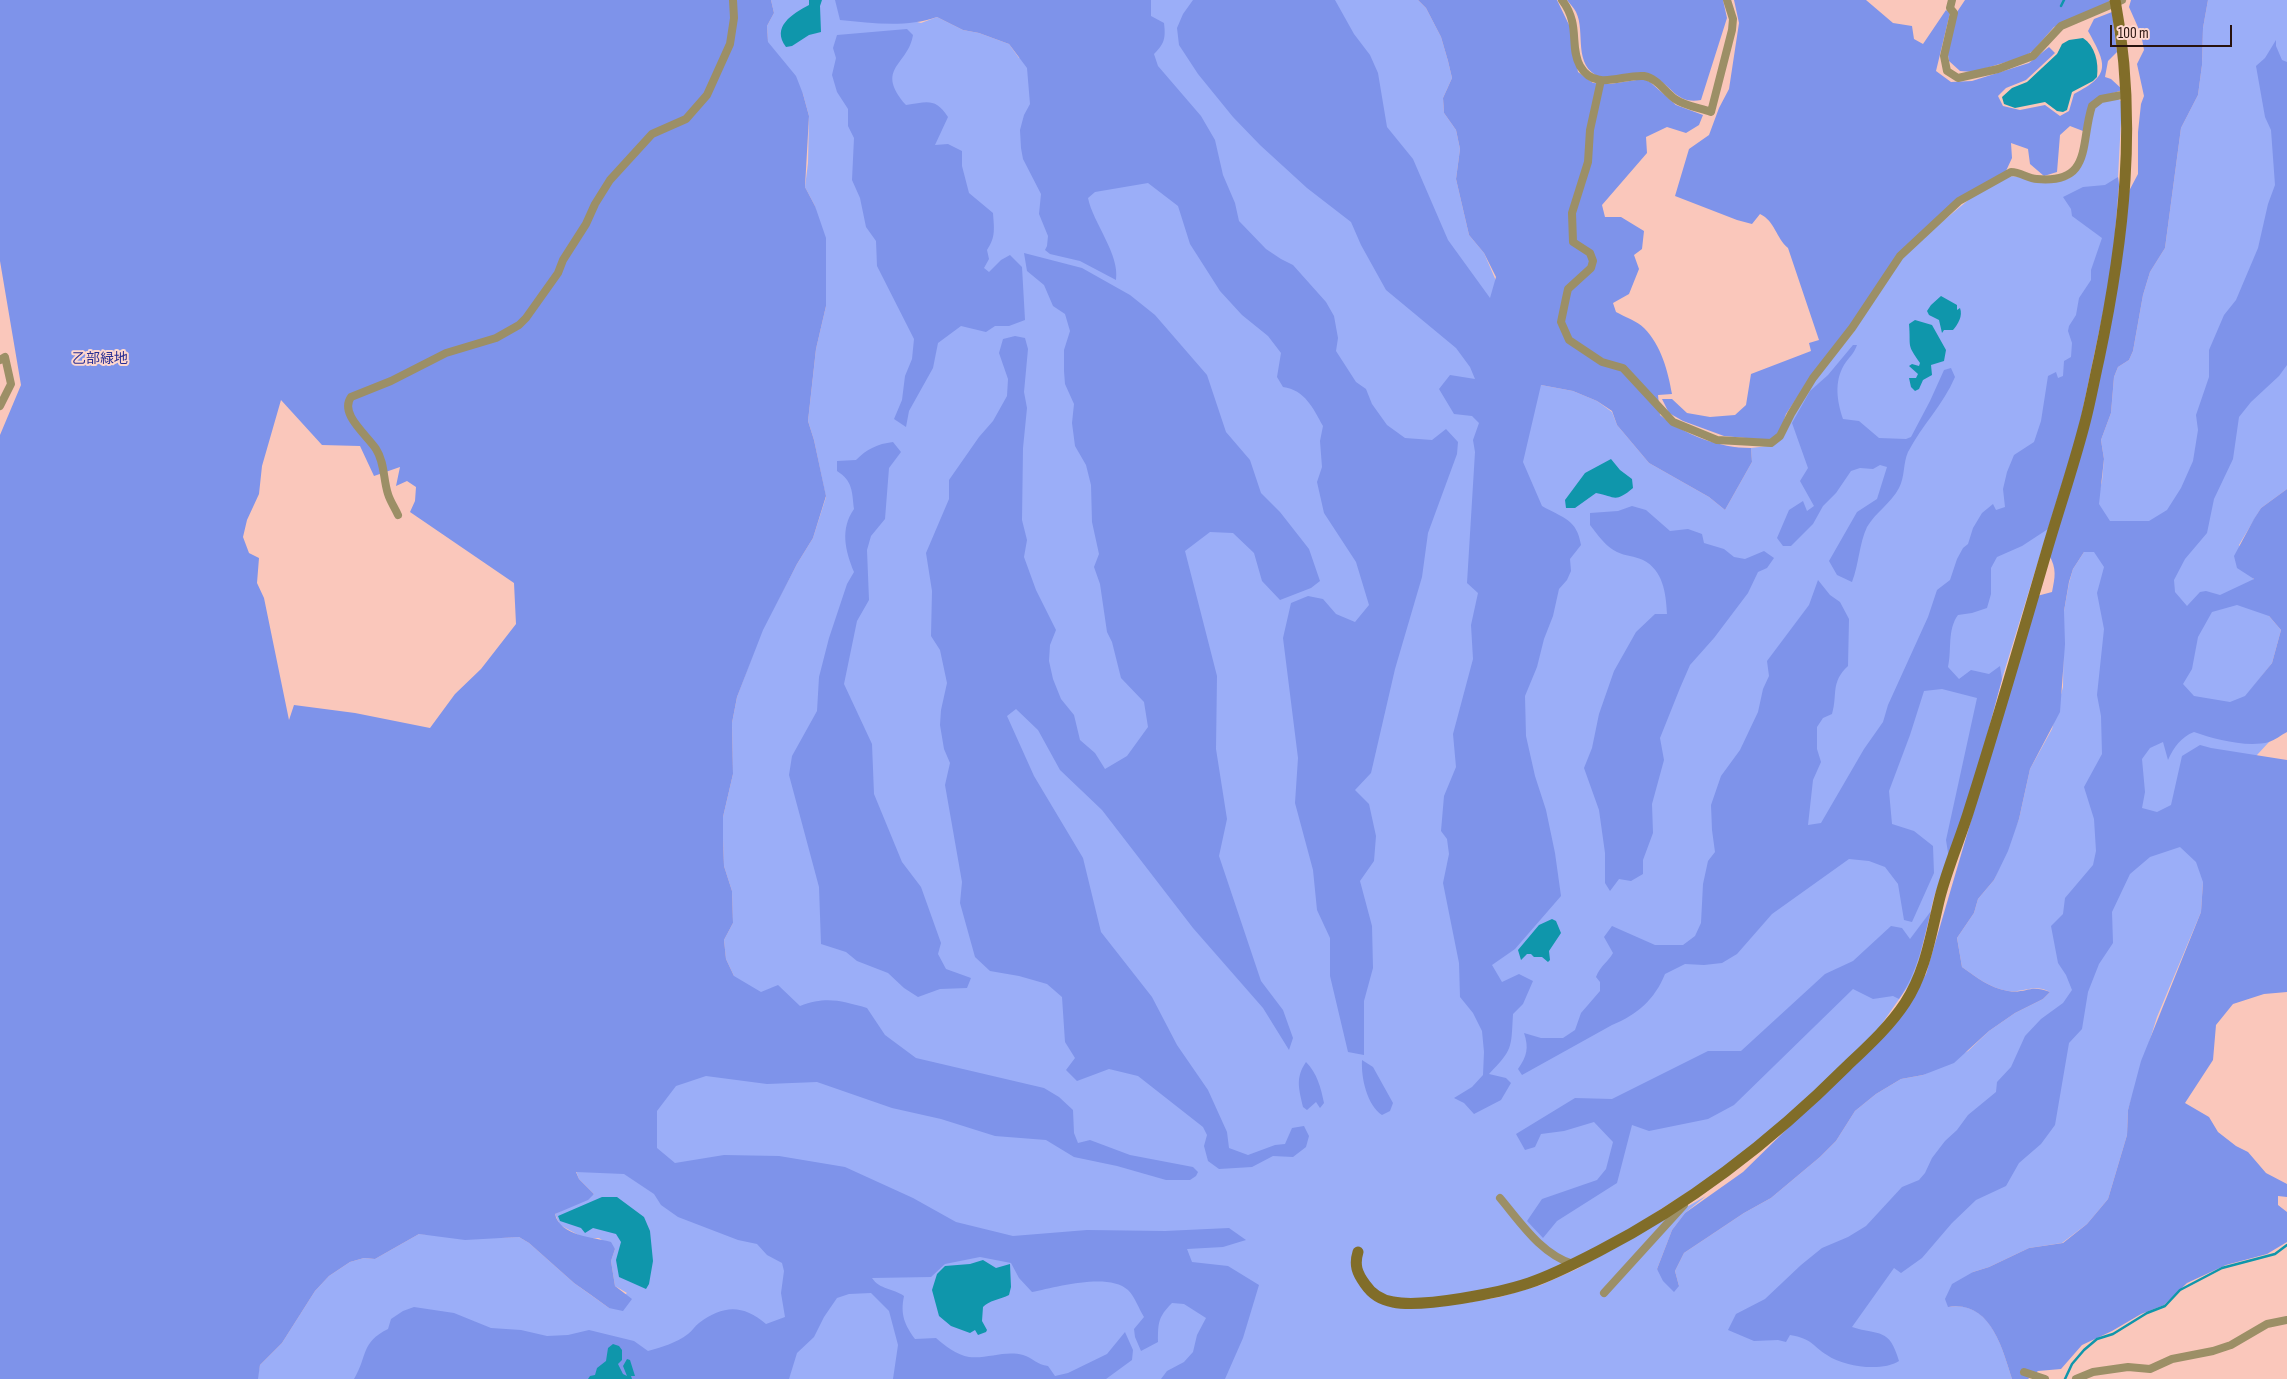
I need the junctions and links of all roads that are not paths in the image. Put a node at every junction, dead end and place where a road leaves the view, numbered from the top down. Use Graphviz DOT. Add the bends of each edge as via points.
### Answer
graph roads {
  1 [pos="733,0"];
  2 [pos="1562,0"];
  3 [pos="1727,0"];
  4 [pos="1952,0"];
  5 [pos="2118,1"];
  6 [pos="1600,80"];
  7 [pos="2127,94"];
  8 [pos="0,360"];
  9 [pos="0,406"];
  10 [pos="398,515"];
  11 [pos="1500,1198"];
  12 [pos="1689,1200"];
  13 [pos="1358,1252"];
  14 [pos="1573,1264"];
  15 [pos="1604,1293"];
  16 [pos="2287,1320"];
  17 [pos="2024,1372"];
  18 [pos="2045,1379"];
  19 [pos="2076,1379"];
  1 -- 10 [label="street" via="730,44 707,95 686,119 652,134 610,180 558,273 526,318 496,338 446,353 351,397 347,407 376,449 388,494"];
  2 -- 6 [label="street" via="1572,15 1580,65 1593,78"];
  3 -- 6 [label="street" via="1733,19 1732,30 1711,112 1674,99 1645,76"];
  4 -- 5 [label="street" via="1950,8 1954,13 1944,56 1947,71 1958,78 1998,69 2033,56 2061,26"];
  5 -- 7 [label="street"];
  6 -- 7 [label="street" via="1590,130 1588,162 1572,213 1573,242 1590,253 1593,261 1591,268 1568,289 1561,322 1564,332 1569,340 1602,362 1623,368 1673,422 1717,440 1750,443 1771,443 1780,436 1813,378 1852,328 1900,256 1926,230 1959,202 2011,172 2035,179 2066,177 2082,160 2092,106 2101,99"];
  7 -- 12 [label="street" via="2122,230 2112,297 2084,425 1942,892 1926,957 1904,1005 1871,1042 1776,1134"];
  8 -- 9 [label="street" via="5,358 11,384"];
  11 -- 14 [label="street" via="1540,1245 1561,1260"];
  12 -- 14 [label="street"];
  12 -- 15 [label="street"];
  13 -- 14 [label="street" via="1357,1271 1368,1289 1387,1300 1417,1304 1519,1287"];
  16 -- 19 [label="street" via="2267,1324 2213,1351 2172,1360 2150,1369 2128,1367 2093,1372"];
  17 -- 18 [label="street"];
}
